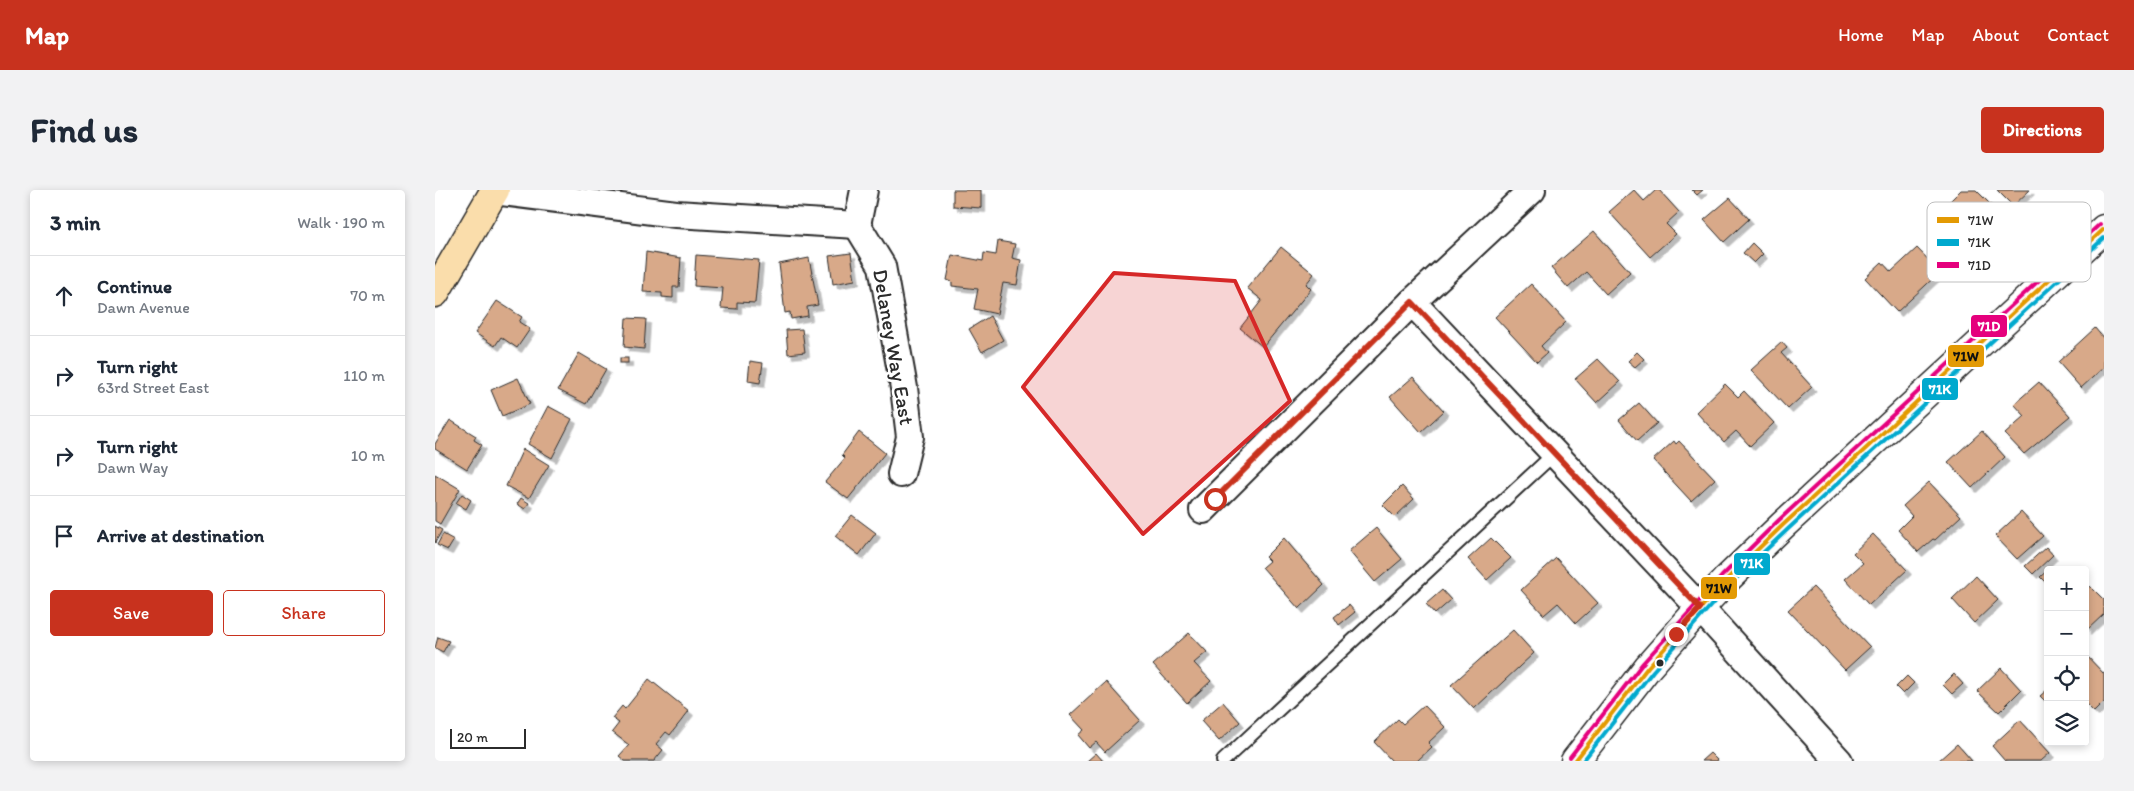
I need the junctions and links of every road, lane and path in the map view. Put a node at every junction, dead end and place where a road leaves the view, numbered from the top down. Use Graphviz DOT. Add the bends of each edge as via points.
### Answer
graph roads {
  1 [pos="864,190"];
  2 [pos="1532,190"];
  3 [pos="495,191"];
  4 [pos="857,225"];
  5 [pos="2104,229"];
  6 [pos="2091,241"];
  7 [pos="2047,282"];
  8 [pos="435,292"];
  9 [pos="1412,302"];
  10 [pos="1554,454"];
  11 [pos="901,474"];
  12 [pos="1203,510"];
  13 [pos="1700,608"];
  14 [pos="1223,761"];
  15 [pos="1575,761"];
  16 [pos="1839,761"];
  1 -- 4 [label="street"];
  2 -- 9 [label="street"];
  3 -- 4 [label="street" via="676,214"];
  3 -- 8 [label="main road"];
  4 -- 11 [label="street, Delaney Way East" via="882,266 904,388 910,437"];
  5 -- 6 [label="street"];
  7 -- 13 [label="street" via="1783,525"];
  9 -- 10 [label="street"];
  9 -- 12 [label="street"];
  10 -- 13 [label="street"];
  10 -- 14 [label="lane"];
  13 -- 15 [label="street" via="1648,667"];
  13 -- 16 [label="street"];
}
